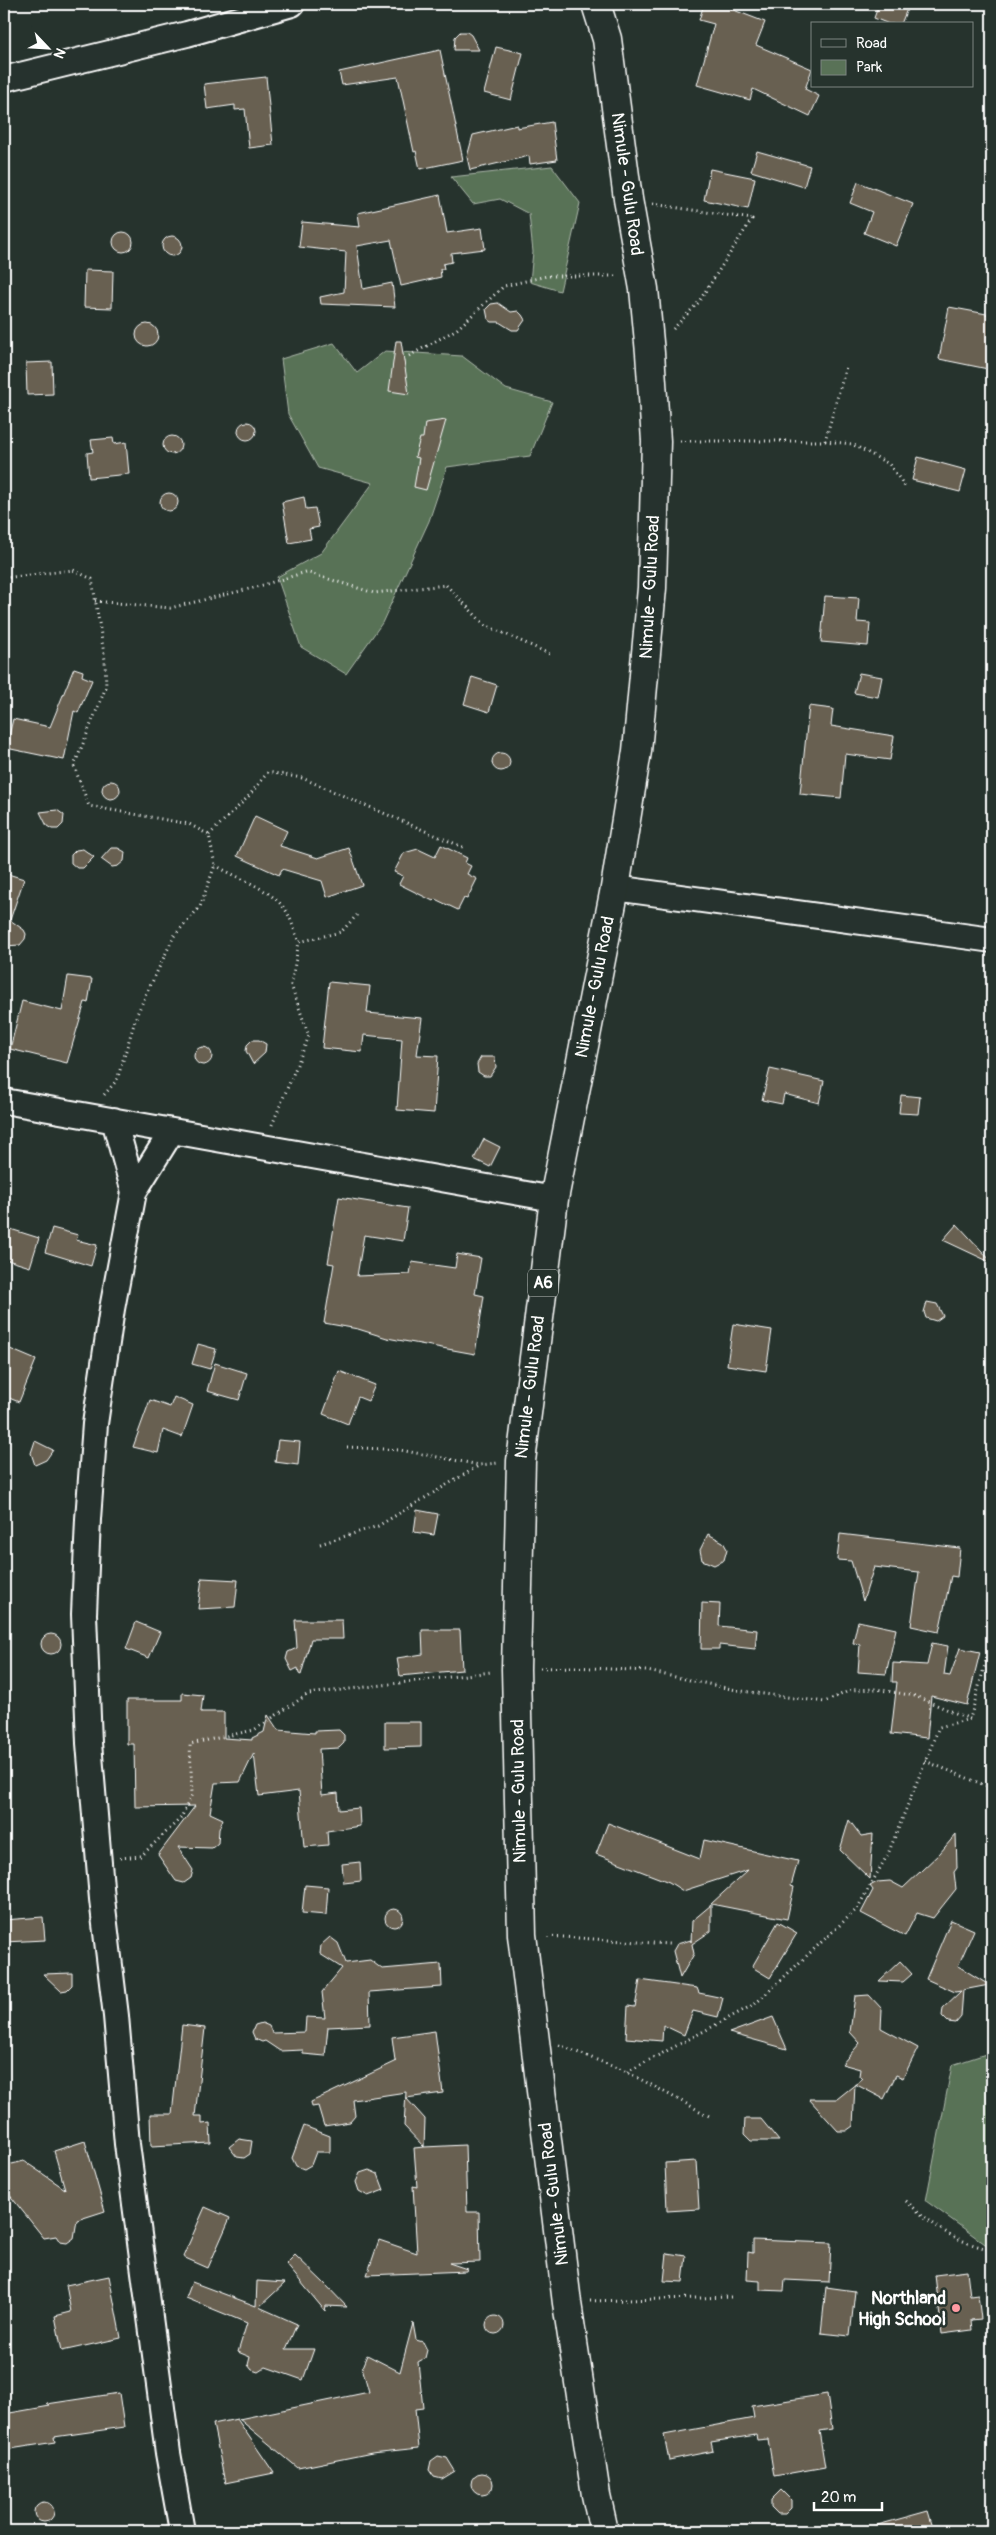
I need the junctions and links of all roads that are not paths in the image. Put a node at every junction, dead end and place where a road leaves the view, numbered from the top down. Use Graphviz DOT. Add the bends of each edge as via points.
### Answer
graph roads {
  1 [pos="292,4"];
  2 [pos="596,4"];
  3 [pos="613,4"];
  4 [pos="607,39"];
  5 [pos="4,79"];
  6 [pos="615,888"];
  7 [pos="992,940"];
  8 [pos="4,1101"];
  9 [pos="114,1120"];
  10 [pos="172,1131"];
  11 [pos="134,1192"];
  12 [pos="554,1199"];
  13 [pos="182,2531"];
  14 [pos="604,2531"];
  1 -- 5 [label="street" via="187,34"];
  2 -- 4 [label="main road, Nimule - Gulu Road / A6"];
  3 -- 4 [label="main road, Nimule - Gulu Road / A6"];
  4 -- 6 [label="main road, Nimule - Gulu Road / A6" via="628,199 644,289 656,441 652,588 638,742"];
  6 -- 7 [label="street"];
  6 -- 12 [label="main road, Nimule - Gulu Road / A6"];
  8 -- 9 [label="street"];
  9 -- 10 [label="street"];
  9 -- 11 [label="street"];
  10 -- 11 [label="street"];
  10 -- 12 [label="street"];
  11 -- 13 [label="street" via="95,1424 84,1614 102,1899 127,2144 168,2453"];
  12 -- 14 [label="main road, Nimule - Gulu Road / A6" via="520,1461 516,1669 522,1934 567,2303"];
}
